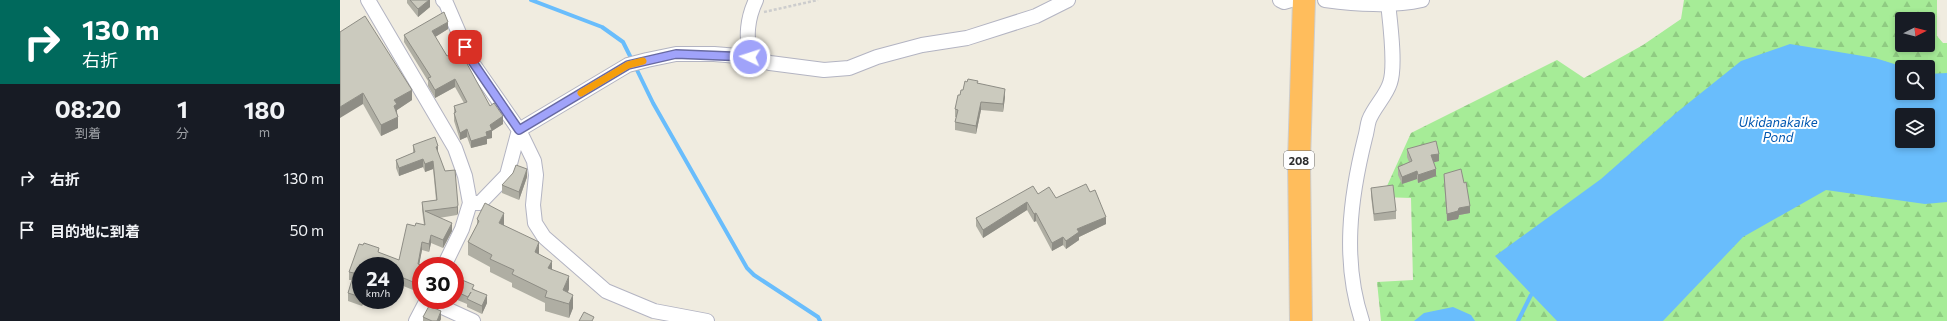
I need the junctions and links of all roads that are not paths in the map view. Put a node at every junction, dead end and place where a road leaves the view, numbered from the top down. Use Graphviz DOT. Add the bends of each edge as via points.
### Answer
graph roads {
  1 [pos="368,0"];
  2 [pos="443,0"];
  3 [pos="756,0"];
  4 [pos="1068,0"];
  5 [pos="1280,0"];
  6 [pos="1291,0"];
  7 [pos="1304,0"];
  8 [pos="1325,0"];
  9 [pos="1422,0"];
  10 [pos="1346,2"];
  11 [pos="1388,4"];
  12 [pos="750,57"];
  13 [pos="519,130"];
  14 [pos="470,203"];
  15 [pos="448,257"];
  16 [pos="416,321"];
  17 [pos="473,321"];
  18 [pos="707,321"];
  19 [pos="1301,321"];
  20 [pos="1362,321"];
  1 -- 14 [label="street" via="455,148 465,176"];
  2 -- 13 [label="street" via="472,61"];
  3 -- 12 [label="street" via="749,15 747,40"];
  4 -- 12 [label="street" via="1036,16 967,38 922,45 877,57 849,68 824,70 770,63"];
  5 -- 6 [label="street"];
  7 -- 19 [label="highway, 208" via="1299,161"];
  8 -- 10 [label="street"];
  9 -- 11 [label="street"];
  10 -- 11 [label="street"];
  11 -- 20 [label="street" via="1392,60 1390,82 1370,119 1359,159 1349,236 1351,267"];
  12 -- 13 [label="street" via="676,54 635,63"];
  13 -- 14 [label="street" via="507,175 480,203"];
  13 -- 18 [label="street" via="534,161 535,223 544,237 606,291 654,311"];
  14 -- 15 [label="street" via="462,229"];
  16 -- 17 [label="street" via="427,300"];
}
